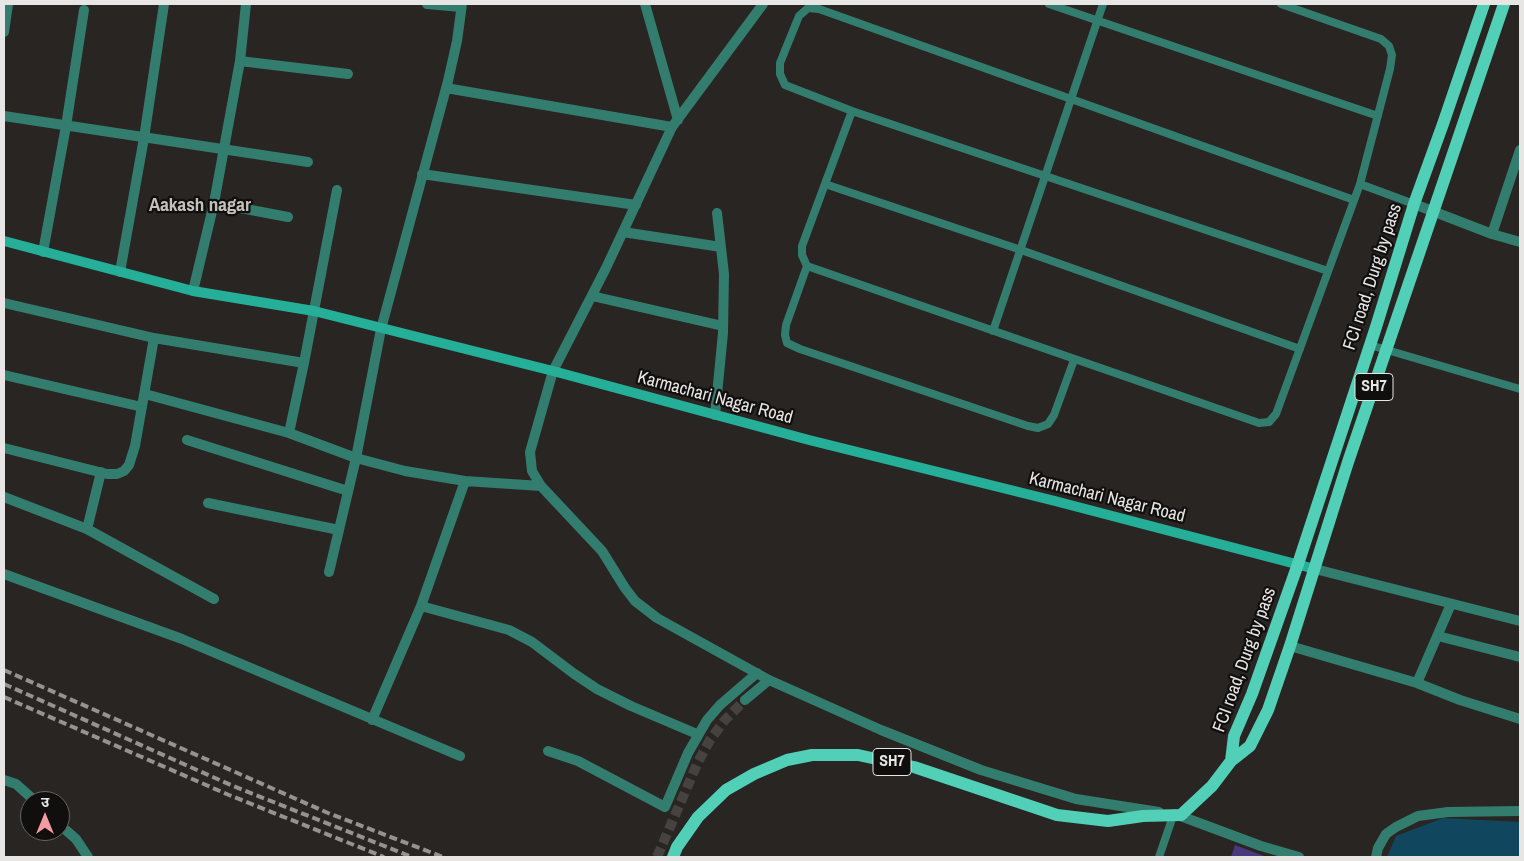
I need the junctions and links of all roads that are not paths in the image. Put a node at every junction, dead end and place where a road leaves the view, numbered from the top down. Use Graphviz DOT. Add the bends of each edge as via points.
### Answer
graph roads {
  1 [pos="8,4"];
  2 [pos="164,4"];
  3 [pos="246,4"];
  4 [pos="428,4"];
  5 [pos="645,4"];
  6 [pos="763,4"];
  7 [pos="1049,4"];
  8 [pos="1103,4"];
  9 [pos="1280,4"];
  10 [pos="1484,4"];
  11 [pos="1504,4"];
  12 [pos="461,6"];
  13 [pos="84,10"];
  14 [pos="1098,20"];
  15 [pos="4,32"];
  16 [pos="240,61"];
  17 [pos="348,74"];
  18 [pos="446,88"];
  19 [pos="1072,99"];
  20 [pos="852,111"];
  21 [pos="4,116"];
  22 [pos="1378,116"];
  23 [pos="675,124"];
  24 [pos="66,126"];
  25 [pos="144,138"];
  26 [pos="223,150"];
  27 [pos="1520,150"];
  28 [pos="308,162"];
  29 [pos="422,174"];
  30 [pos="1046,176"];
  31 [pos="825,184"];
  32 [pos="1360,184"];
  33 [pos="337,190"];
  34 [pos="1354,200"];
  35 [pos="214,203"];
  36 [pos="1414,204"];
  37 [pos="636,205"];
  38 [pos="1434,212"];
  39 [pos="717,213"];
  40 [pos="288,217"];
  41 [pos="623,232"];
  42 [pos="1492,234"];
  43 [pos="4,241"];
  44 [pos="1520,242"];
  45 [pos="721,247"];
  46 [pos="1021,250"];
  47 [pos="43,252"];
  48 [pos="807,266"];
  49 [pos="1328,271"];
  50 [pos="120,272"];
  51 [pos="193,291"];
  52 [pos="592,296"];
  53 [pos="4,303"];
  54 [pos="314,311"];
  55 [pos="723,326"];
  56 [pos="381,329"];
  57 [pos="993,331"];
  58 [pos="154,338"];
  59 [pos="1370,345"];
  60 [pos="1300,349"];
  61 [pos="1387,350"];
  62 [pos="1074,360"];
  63 [pos="304,363"];
  64 [pos="553,371"];
  65 [pos="4,375"];
  66 [pos="1520,389"];
  67 [pos="145,394"];
  68 [pos="142,408"];
  69 [pos="715,415"];
  70 [pos="289,433"];
  71 [pos="187,440"];
  72 [pos="4,448"];
  73 [pos="356,458"];
  74 [pos="101,472"];
  75 [pos="465,481"];
  76 [pos="541,486"];
  77 [pos="348,491"];
  78 [pos="4,497"];
  79 [pos="208,503"];
  80 [pos="87,530"];
  81 [pos="339,530"];
  82 [pos="1298,564"];
  83 [pos="1315,568"];
  84 [pos="329,572"];
  85 [pos="4,574"];
  86 [pos="214,599"];
  87 [pos="1452,604"];
  88 [pos="421,606"];
  89 [pos="1520,622"];
  90 [pos="1438,636"];
  91 [pos="1290,646"];
  92 [pos="1520,657"];
  93 [pos="757,673"];
  94 [pos="769,680"];
  95 [pos="1417,683"];
  96 [pos="745,700"];
  97 [pos="372,720"];
  98 [pos="1520,720"];
  99 [pos="697,734"];
  100 [pos="548,751"];
  101 [pos="460,756"];
  102 [pos="1231,761"];
  103 [pos="4,780"];
  104 [pos="24,791"];
  105 [pos="1520,811"];
  106 [pos="1177,816"];
  107 [pos="70,834"];
  108 [pos="88,857"];
  109 [pos="674,857"];
  110 [pos="1159,857"];
  111 [pos="1299,857"];
  112 [pos="1376,857"];
  1 -- 15 [label="street"];
  2 -- 25 [label="street"];
  3 -- 16 [label="street"];
  4 -- 12 [label="street"];
  5 -- 23 [label="street"];
  6 -- 23 [label="street"];
  7 -- 14 [label="lane"];
  8 -- 14 [label="lane"];
  9 -- 22 [label="lane" via="1381,39 1389,46 1392,55 1390,69"];
  10 -- 36 [label="main road, FCI road, Durg by pass / SH7"];
  11 -- 38 [label="main road, FCI road, Durg by pass / SH7"];
  12 -- 18 [label="street" via="457,42"];
  13 -- 24 [label="street"];
  14 -- 19 [label="lane"];
  14 -- 22 [label="lane"];
  16 -- 17 [label="street"];
  16 -- 26 [label="street"];
  18 -- 23 [label="street"];
  18 -- 29 [label="street"];
  19 -- 20 [label="lane" via="829,12 808,8 799,16 780,63 780,74 785,85"];
  19 -- 30 [label="lane"];
  19 -- 34 [label="lane"];
  20 -- 30 [label="lane"];
  20 -- 31 [label="lane"];
  21 -- 24 [label="street"];
  22 -- 32 [label="lane"];
  23 -- 37 [label="street"];
  24 -- 25 [label="street"];
  24 -- 47 [label="street"];
  25 -- 26 [label="street"];
  25 -- 50 [label="street"];
  26 -- 28 [label="street"];
  26 -- 35 [label="street"];
  27 -- 42 [label="street"];
  29 -- 37 [label="street"];
  29 -- 56 [label="street"];
  30 -- 46 [label="lane"];
  30 -- 49 [label="lane"];
  31 -- 46 [label="lane"];
  31 -- 48 [label="lane" via="802,246"];
  32 -- 34 [label="lane"];
  32 -- 36 [label="lane"];
  33 -- 54 [label="street"];
  34 -- 49 [label="lane"];
  35 -- 40 [label="street"];
  35 -- 51 [label="street"];
  36 -- 38 [label="street"];
  36 -- 59 [label="main road, FCI road, Durg by pass / SH7"];
  37 -- 41 [label="street"];
  38 -- 42 [label="street"];
  38 -- 61 [label="main road, FCI road, Durg by pass / SH7"];
  39 -- 45 [label="street"];
  41 -- 45 [label="street"];
  41 -- 52 [label="street"];
  42 -- 44 [label="street"];
  43 -- 47 [label="street, Karmachari Nagar Road"];
  45 -- 55 [label="street"];
  46 -- 57 [label="lane"];
  46 -- 60 [label="lane"];
  47 -- 50 [label="street, Karmachari Nagar Road"];
  48 -- 57 [label="lane"];
  48 -- 62 [label="lane" via="785,330 787,343 800,349 1038,428 1048,424 1054,415"];
  49 -- 60 [label="lane"];
  50 -- 51 [label="street, Karmachari Nagar Road"];
  51 -- 54 [label="street, Karmachari Nagar Road"];
  52 -- 55 [label="street"];
  52 -- 64 [label="street"];
  53 -- 58 [label="street"];
  54 -- 56 [label="street, Karmachari Nagar Road"];
  54 -- 63 [label="street"];
  55 -- 69 [label="street"];
  56 -- 64 [label="street, Karmachari Nagar Road"];
  56 -- 73 [label="street"];
  57 -- 62 [label="lane"];
  58 -- 63 [label="street"];
  58 -- 67 [label="street"];
  59 -- 61 [label="lane"];
  59 -- 82 [label="main road, FCI road, Durg by pass / SH7"];
  60 -- 62 [label="lane" via="1276,414 1269,422 1259,423"];
  61 -- 66 [label="lane"];
  61 -- 83 [label="main road, FCI road, Durg by pass / SH7"];
  63 -- 70 [label="street"];
  64 -- 69 [label="street, Karmachari Nagar Road"];
  64 -- 76 [label="street" via="530,452 532,472"];
  65 -- 68 [label="street"];
  67 -- 68 [label="street"];
  67 -- 70 [label="street"];
  68 -- 74 [label="street" via="129,465 117,474"];
  69 -- 82 [label="street, Karmachari Nagar Road"];
  70 -- 73 [label="street"];
  71 -- 77 [label="street"];
  72 -- 74 [label="street"];
  73 -- 75 [label="street"];
  73 -- 77 [label="street"];
  74 -- 80 [label="street"];
  75 -- 76 [label="street"];
  75 -- 88 [label="street"];
  76 -- 93 [label="street" via="602,551 635,601 658,618"];
  77 -- 81 [label="street"];
  78 -- 80 [label="street"];
  79 -- 81 [label="street"];
  80 -- 86 [label="street"];
  81 -- 84 [label="street"];
  82 -- 83 [label="street, Karmachari Nagar Road"];
  82 -- 102 [label="main road, FCI road, Durg by pass / SH7" via="1234,736"];
  83 -- 87 [label="street"];
  83 -- 91 [label="main road, FCI road, Durg by pass / SH7"];
  85 -- 97 [label="street" via="182,639"];
  87 -- 89 [label="street"];
  87 -- 90 [label="street"];
  88 -- 97 [label="street"];
  88 -- 99 [label="street" via="510,630 598,689"];
  90 -- 92 [label="street"];
  90 -- 95 [label="street"];
  91 -- 95 [label="street"];
  91 -- 102 [label="main road, FCI road, Durg by pass / SH7" via="1268,710 1250,746"];
  93 -- 94 [label="street"];
  93 -- 99 [label="street" via="720,705"];
  94 -- 96 [label="street"];
  94 -- 106 [label="street" via="981,770 1076,799"];
  95 -- 98 [label="street"];
  97 -- 101 [label="street"];
  99 -- 100 [label="street" via="665,807 578,761"];
  102 -- 106 [label="main road, SH7" via="1212,786"];
  103 -- 104 [label="street"];
  105 -- 112 [label="street" via="1448,812 1418,816 1386,834"];
  106 -- 109 [label="main road, SH7" via="1108,820 1057,815 914,767 858,755 812,755 787,760 726,790 698,817"];
  106 -- 110 [label="lane"];
  106 -- 111 [label="street"];
  107 -- 108 [label="street"];
}
